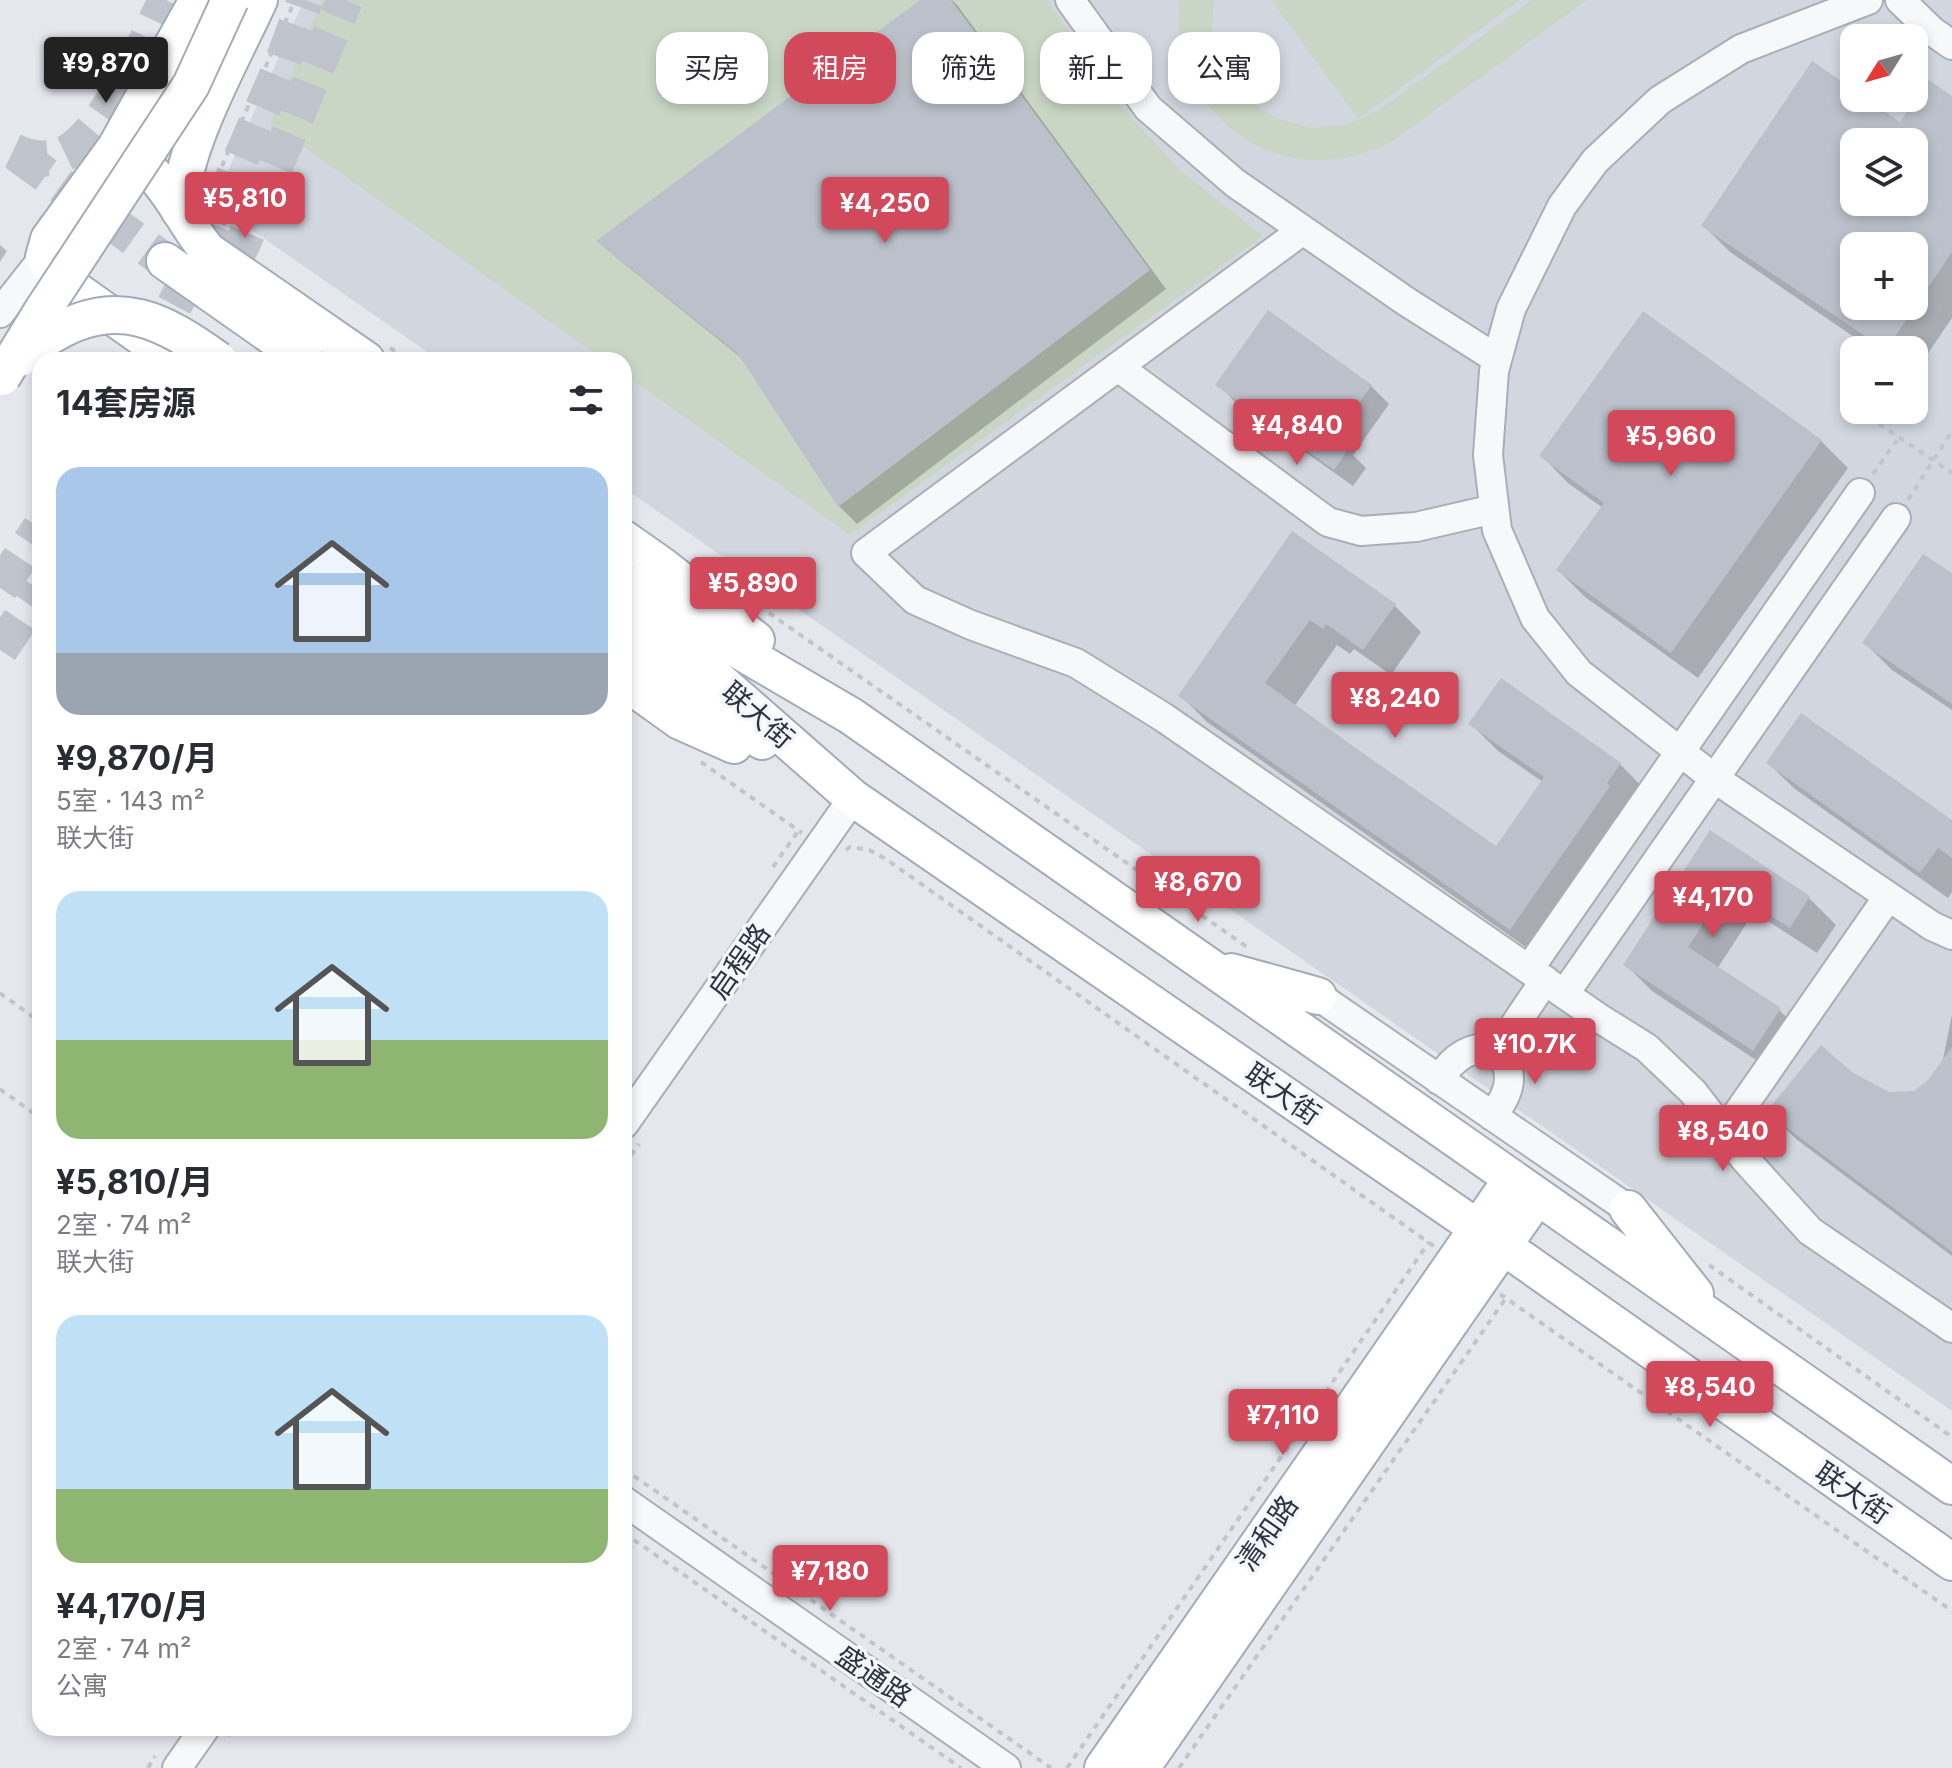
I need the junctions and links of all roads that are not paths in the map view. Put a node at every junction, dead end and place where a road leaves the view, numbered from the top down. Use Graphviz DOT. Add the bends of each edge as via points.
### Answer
graph roads {
  1 [pos="198,0"];
  2 [pos="230,0"];
  3 [pos="259,0"];
  4 [pos="1070,0"];
  5 [pos="1868,0"];
  6 [pos="1900,0"];
  7 [pos="1952,45"];
  8 [pos="116,147"];
  9 [pos="179,210"];
  10 [pos="1303,230"];
  11 [pos="44,257"];
  12 [pos="78,291"];
  13 [pos="0,313"];
  14 [pos="373,351"];
  15 [pos="163,352"];
  16 [pos="207,352"];
  17 [pos="254,352"];
  18 [pos="293,352"];
  19 [pos="1497,359"];
  20 [pos="1118,367"];
  21 [pos="1,370"];
  22 [pos="1860,493"];
  23 [pos="1494,509"];
  24 [pos="1896,518"];
  25 [pos="632,545"];
  26 [pos="632,588"];
  27 [pos="632,619"];
  28 [pos="632,655"];
  29 [pos="632,687"];
  30 [pos="851,716"];
  31 [pos="1679,752"];
  32 [pos="1714,778"];
  33 [pos="853,798"];
  34 [pos="1888,897"];
  35 [pos="1952,935"];
  36 [pos="1205,964"];
  37 [pos="1546,981"];
  38 [pos="1318,996"];
  39 [pos="1500,1047"];
  40 [pos="1439,1080"];
  41 [pos="632,1113"];
  42 [pos="1492,1116"];
  43 [pos="1724,1133"];
  44 [pos="1524,1188"];
  45 [pos="1628,1209"];
  46 [pos="1490,1237"];
  47 [pos="1467,1270"];
  48 [pos="1718,1323"];
  49 [pos="1952,1328"];
  50 [pos="1952,1486"];
  51 [pos="632,1507"];
  52 [pos="1952,1562"];
  53 [pos="199,1736"];
  54 [pos="177,1768"];
  55 [pos="1006,1768"];
  56 [pos="1103,1768"];
  57 [pos="1141,1768"];
  1 -- 8 [label="main road"];
  2 -- 21 [label="main road, bridge" via="191,85"];
  3 -- 9 [label="main road" via="194,142 181,181"];
  4 -- 10 [label="street" via="1148,108 1235,183"];
  5 -- 19 [label="street" via="1741,49 1660,100 1595,161 1562,206 1511,309"];
  6 -- 7 [label="street"];
  8 -- 9 [label="main road" via="153,174"];
  8 -- 11 [label="main road" via="49,239"];
  9 -- 14 [label="main road" via="208,251"];
  10 -- 19 [label="street"];
  10 -- 20 [label="street"];
  11 -- 12 [label="main road" via="56,276"];
  11 -- 13 [label="street"];
  12 -- 15 [label="main road"];
  12 -- 21 [label="street" via="43,301 25,318"];
  16 -- 21 [label="main road, bridge" via="147,318 105,314 71,324"];
  17 -- 18 [label="main road" via="158,271"];
  19 -- 23 [label="street" via="1488,455"];
  20 -- 23 [label="street" via="1328,522 1361,531 1416,527"];
  20 -- 37 [label="street" via="866,553 915,600 1076,663 1163,717"];
  22 -- 31 [label="street"];
  23 -- 31 [label="street" via="1497,530 1535,618 1579,673"];
  24 -- 32 [label="street"];
  25 -- 30 [label="main road"];
  26 -- 30 [label="main road, 联大街"];
  27 -- 33 [label="main road, 联大街" via="715,677"];
  28 -- 33 [label="main road"];
  29 -- 33 [label="main road" via="680,721"];
  30 -- 36 [label="main road, 联大街"];
  31 -- 32 [label="street"];
  31 -- 37 [label="street"];
  32 -- 34 [label="street"];
  32 -- 37 [label="street"];
  33 -- 41 [label="street, 启程路"];
  33 -- 46 [label="main road, 联大街"];
  34 -- 35 [label="street"];
  34 -- 43 [label="street"];
  36 -- 38 [label="main road"];
  36 -- 44 [label="main road, 联大街"];
  37 -- 39 [label="street"];
  37 -- 43 [label="street" via="1647,1048 1693,1092"];
  38 -- 40 [label="street"];
  39 -- 40 [label="street" via="1464,1052"];
  39 -- 42 [label="street" via="1510,1083"];
  40 -- 42 [label="street"];
  42 -- 45 [label="street"];
  43 -- 49 [label="street" via="1810,1231"];
  44 -- 46 [label="main road, 清和路"];
  44 -- 48 [label="main road, 联大街"];
  45 -- 48 [label="main road"];
  46 -- 47 [label="main road, 清和路"];
  46 -- 52 [label="main road, 联大街"];
  47 -- 56 [label="main road, 清和路"];
  47 -- 57 [label="main road, 清和路"];
  48 -- 50 [label="main road, 联大街"];
  51 -- 55 [label="street, 盛通路"];
  53 -- 54 [label="street"];
}
